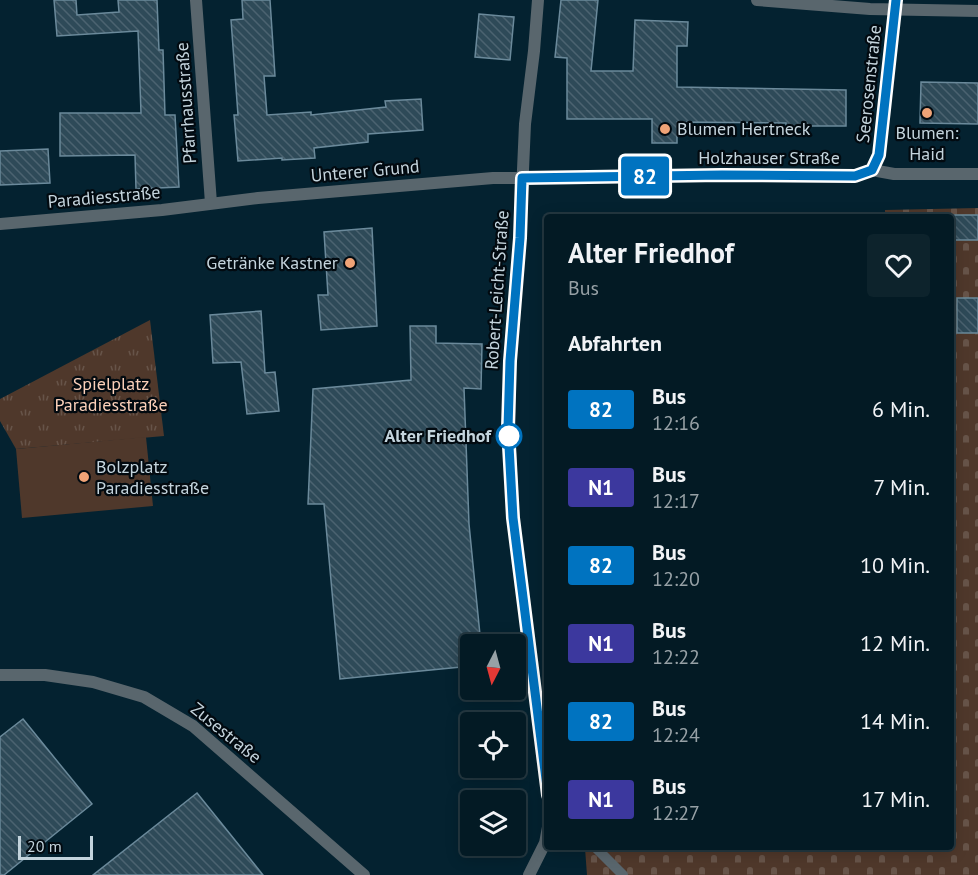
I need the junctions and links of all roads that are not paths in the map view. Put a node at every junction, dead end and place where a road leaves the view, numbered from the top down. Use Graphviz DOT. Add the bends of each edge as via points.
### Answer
graph roads {
  1 [pos="196,0"];
  2 [pos="538,0"];
  3 [pos="757,0"];
  4 [pos="895,5"];
  5 [pos="978,12"];
  6 [pos="872,170"];
  7 [pos="978,174"];
  8 [pos="522,178"];
  9 [pos="211,203"];
  10 [pos="0,224"];
  11 [pos="0,675"];
  12 [pos="544,764"];
  13 [pos="544,845"];
  14 [pos="598,850"];
  15 [pos="364,875"];
  16 [pos="530,875"];
  17 [pos="623,875"];
  1 -- 9 [label="street, Pfarrhausstraße"];
  2 -- 8 [label="street, Robert-Leicht-Straße"];
  3 -- 4 [label="street"];
  4 -- 5 [label="street"];
  4 -- 6 [label="street, Seerosenstraße" via="879,155"];
  6 -- 7 [label="street, Holzhauser Straße" via="894,174"];
  6 -- 8 [label="street, Holzhauser Straße" via="855,176"];
  8 -- 9 [label="street, Unterer Grund"];
  8 -- 12 [label="street, Robert-Leicht-Straße" via="508,428 513,518"];
  9 -- 10 [label="street, Paradiesstraße"];
  11 -- 15 [label="street, Zusestraße" via="45,675 93,682 144,697 193,726"];
  13 -- 16 [label="street"];
  14 -- 17 [label="lane"];
}
